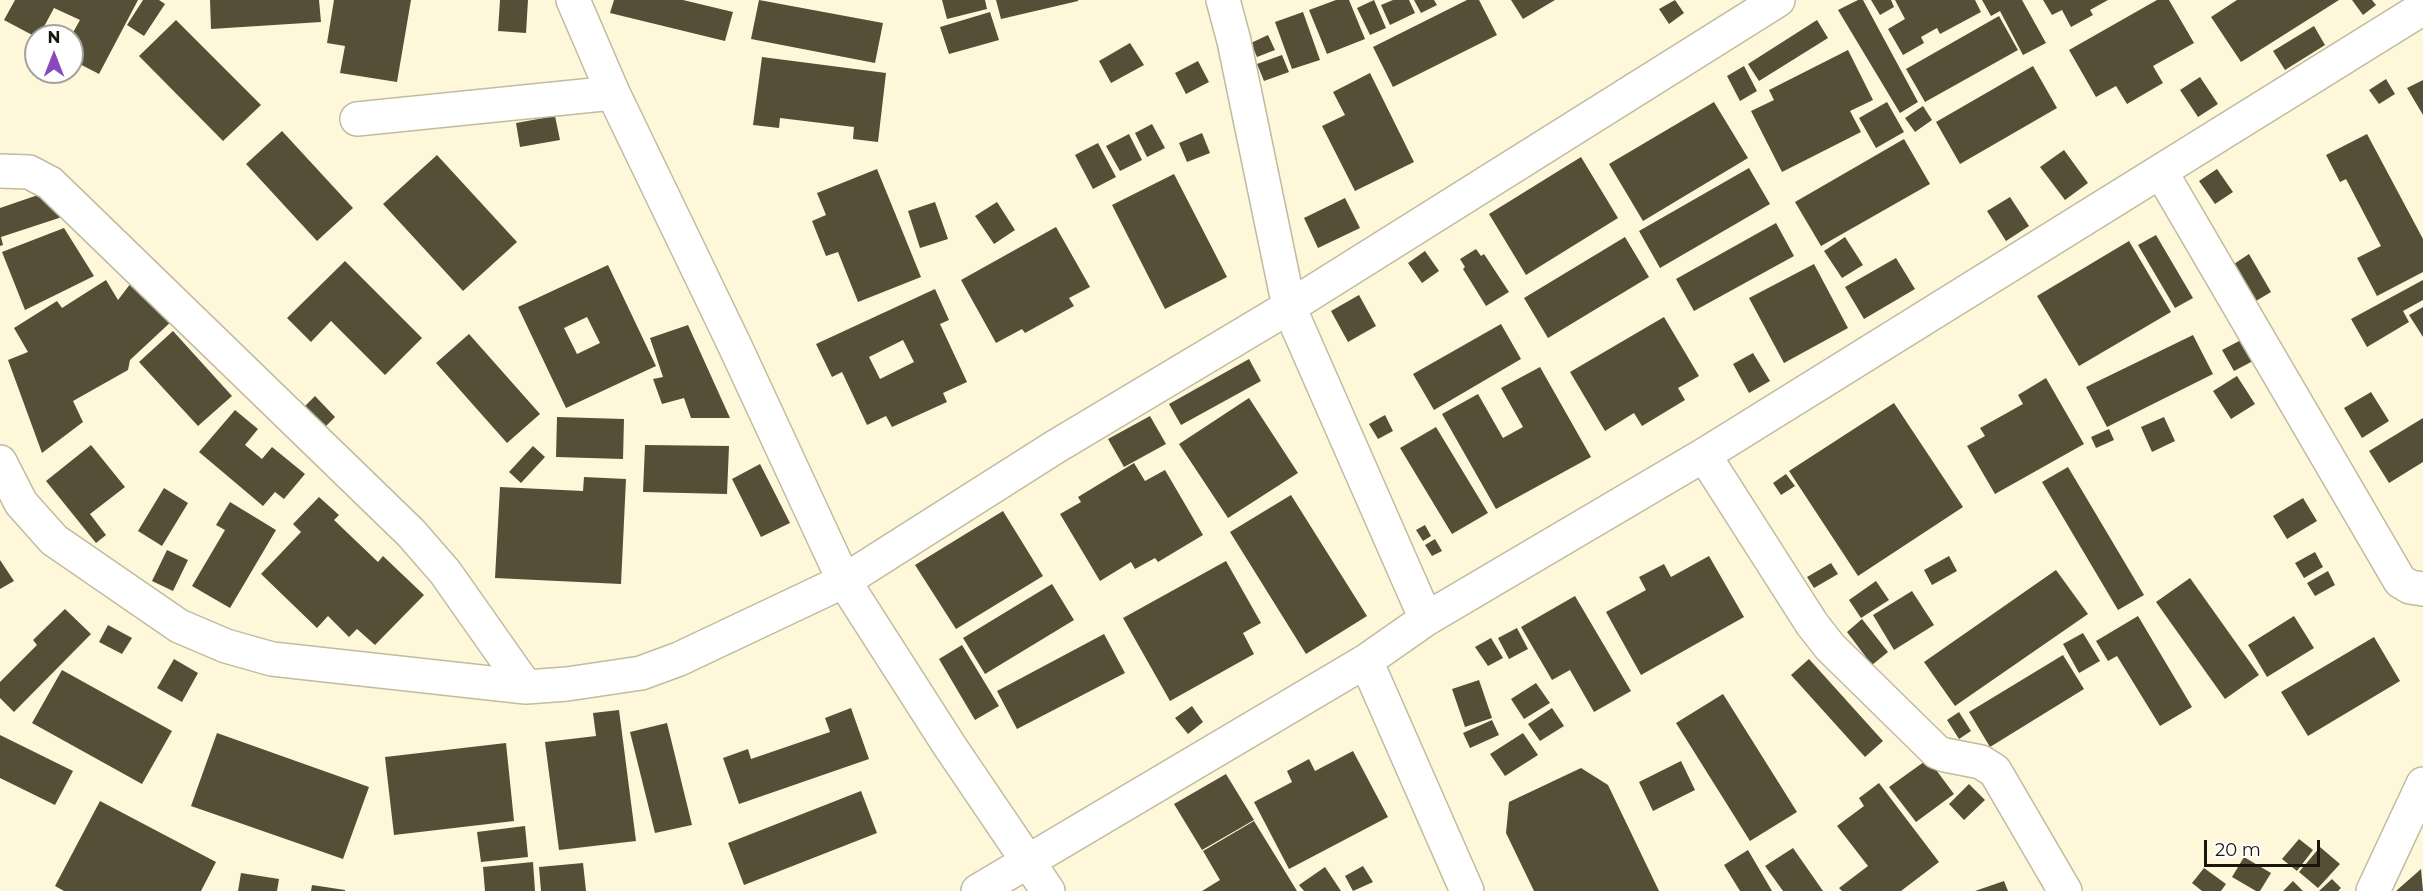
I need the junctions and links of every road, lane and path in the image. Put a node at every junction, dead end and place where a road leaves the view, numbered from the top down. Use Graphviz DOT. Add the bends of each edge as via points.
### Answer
graph roads {
  1 [pos="573,0"];
  2 [pos="1223,0"];
  3 [pos="1778,0"];
  4 [pos="2423,8"];
  5 [pos="613,93"];
  6 [pos="357,119"];
  7 [pos="0,171"];
  8 [pos="2161,172"];
  9 [pos="1289,307"];
  10 [pos="1704,455"];
  11 [pos="0,462"];
  12 [pos="844,581"];
  13 [pos="2423,589"];
  14 [pos="1426,619"];
  15 [pos="1366,661"];
  16 [pos="526,687"];
  17 [pos="2423,784"];
  18 [pos="1029,860"];
  19 [pos="978,891"];
  20 [pos="1048,891"];
  21 [pos="1467,891"];
  22 [pos="2065,891"];
  23 [pos="2373,891"];
  1 -- 5 [label="street"];
  2 -- 9 [label="street"];
  3 -- 9 [label="street"];
  4 -- 8 [label="street"];
  5 -- 6 [label="street"];
  5 -- 12 [label="street"];
  7 -- 16 [label="street" via="29,172 50,183 411,533 445,572"];
  8 -- 10 [label="street"];
  8 -- 13 [label="street" via="2400,581"];
  9 -- 12 [label="street" via="1055,447"];
  9 -- 14 [label="street"];
  10 -- 14 [label="street"];
  10 -- 22 [label="street" via="1830,647 1937,752 1981,762 1995,771"];
  11 -- 16 [label="street" via="21,503 54,540 179,626 226,646 272,659"];
  12 -- 16 [label="street" via="641,674"];
  12 -- 18 [label="street" via="949,745"];
  14 -- 15 [label="street"];
  15 -- 18 [label="street"];
  15 -- 21 [label="street"];
  17 -- 23 [label="street"];
  18 -- 19 [label="street"];
  18 -- 20 [label="street"];
}
